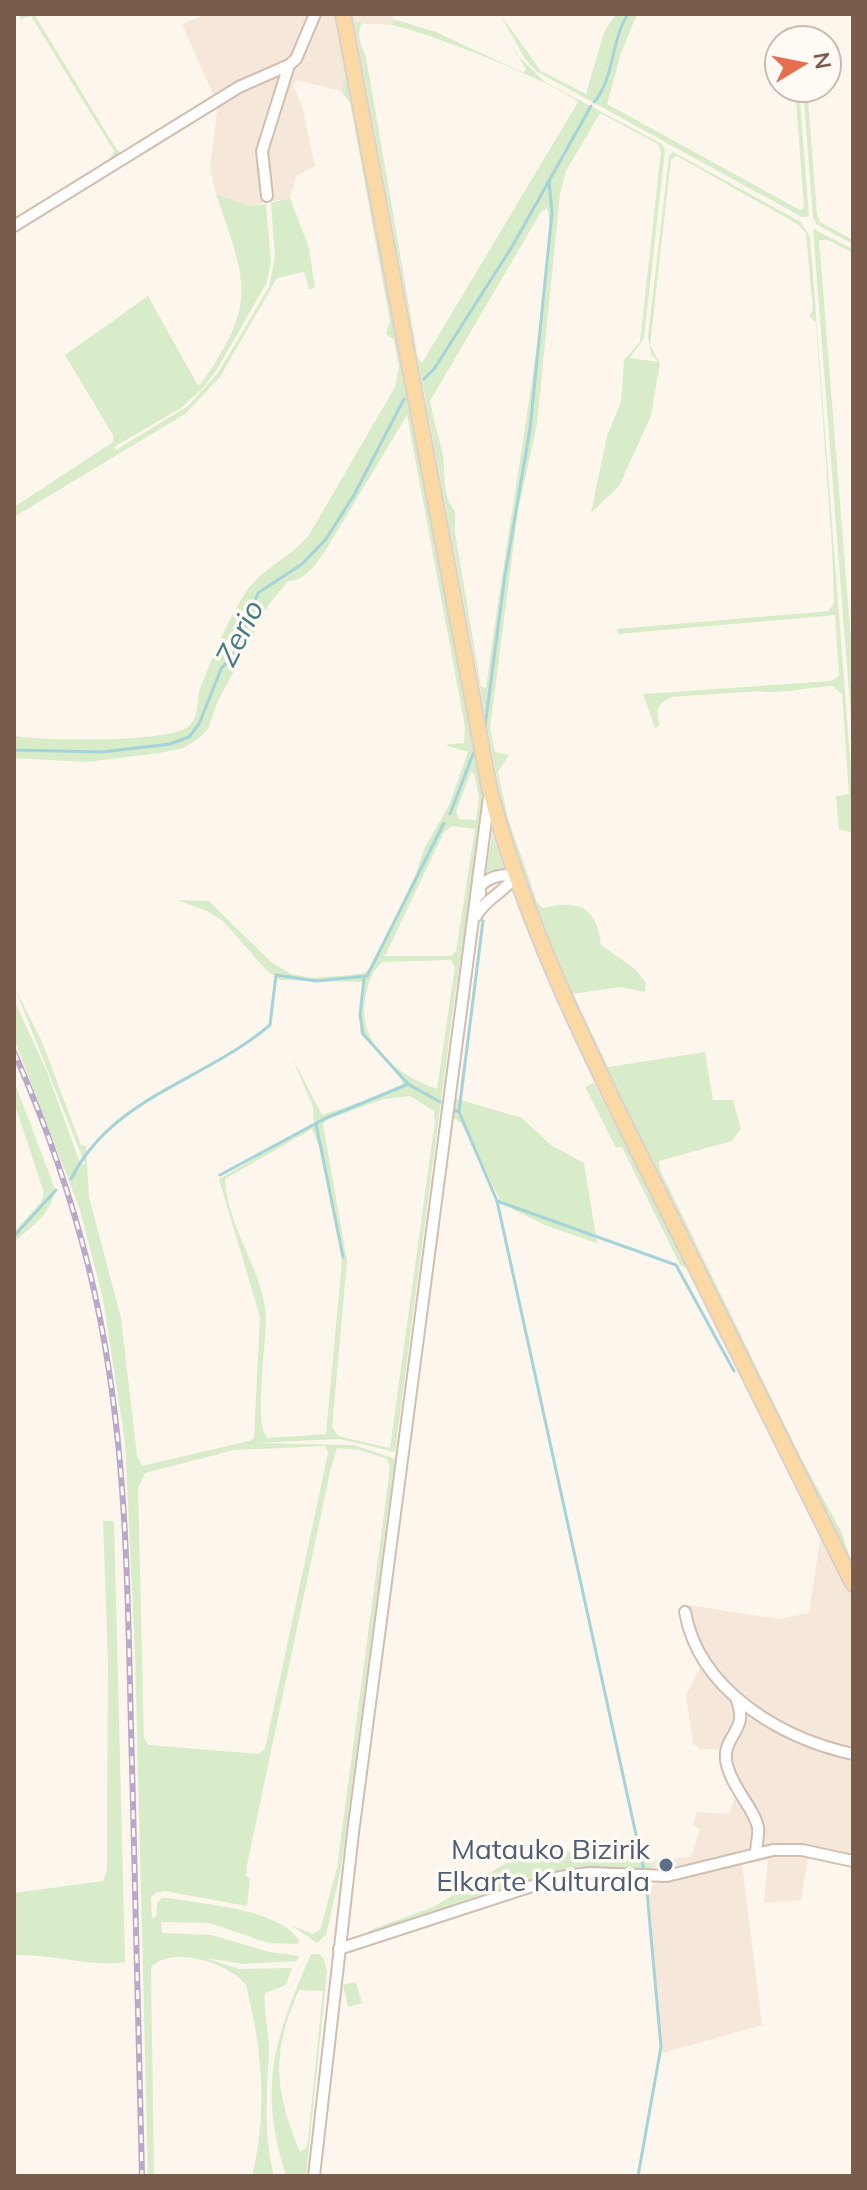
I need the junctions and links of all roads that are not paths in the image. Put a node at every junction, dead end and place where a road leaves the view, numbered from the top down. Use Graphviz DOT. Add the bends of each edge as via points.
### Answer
graph roads {
  1 [pos="315,14"];
  2 [pos="343,14"];
  3 [pos="289,65"];
  4 [pos="267,196"];
  5 [pos="14,226"];
  6 [pos="490,791"];
  7 [pos="515,876"];
  8 [pos="485,894"];
  9 [pos="524,900"];
  10 [pos="853,1584"];
  11 [pos="685,1612"];
  12 [pos="737,1701"];
  13 [pos="853,1754"];
  14 [pos="756,1853"];
  15 [pos="852,1859"];
  16 [pos="339,1949"];
  17 [pos="314,2176"];
  1 -- 3 [label="street"];
  2 -- 6 [label="main road"];
  3 -- 4 [label="street" via="262,151"];
  3 -- 5 [label="street" via="239,87"];
  6 -- 7 [label="main road"];
  6 -- 8 [label="street"];
  7 -- 8 [label="street"];
  7 -- 8 [label="street" via="500,874 487,880"];
  7 -- 9 [label="main road"];
  8 -- 9 [label="street"];
  8 -- 16 [label="street" via="472,929"];
  9 -- 10 [label="main road" via="592,1058"];
  11 -- 12 [label="street" via="689,1636 703,1661"];
  12 -- 13 [label="street" via="827,1749"];
  12 -- 14 [label="street" via="739,1727 725,1751 732,1782 758,1826"];
  14 -- 15 [label="street" via="802,1850"];
  14 -- 16 [label="street" via="667,1876 560,1877"];
  16 -- 17 [label="street"];
}
